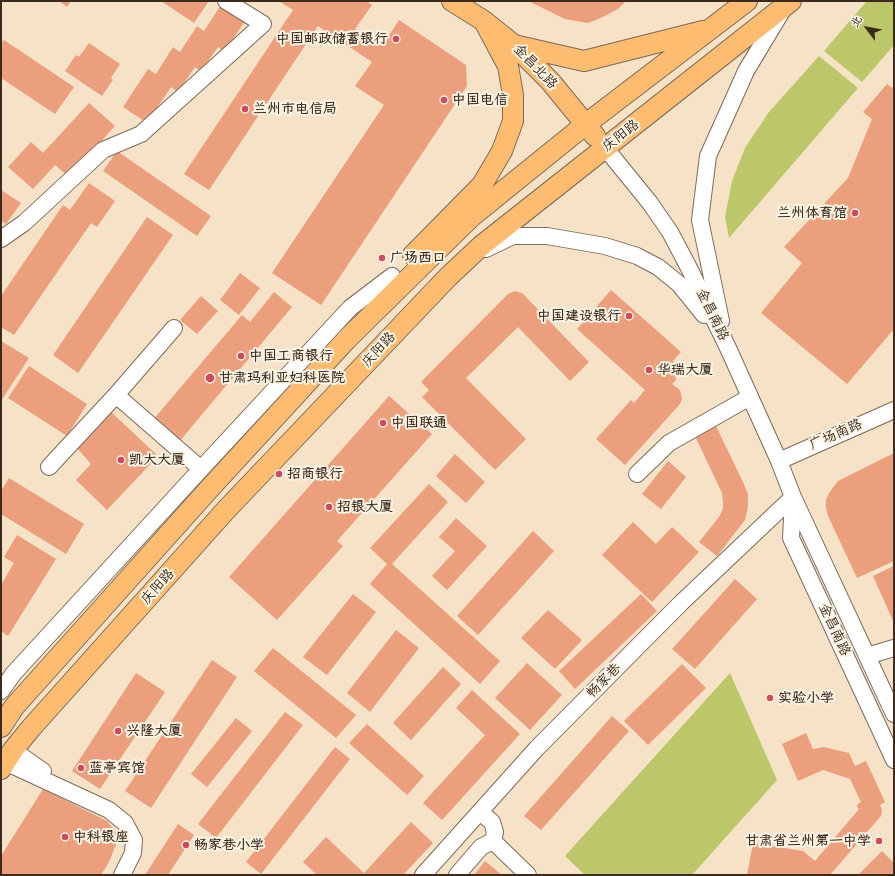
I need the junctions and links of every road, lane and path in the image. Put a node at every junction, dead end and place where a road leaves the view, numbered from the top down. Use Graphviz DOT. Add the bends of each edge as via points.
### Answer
graph roads {
  1 [pos="226,1"];
  2 [pos="452,1"];
  3 [pos="747,1"];
  4 [pos="789,2"];
  5 [pos="484,22"];
  6 [pos="712,28"];
  7 [pos="514,45"];
  8 [pos="595,136"];
  9 [pos="1,239"];
  10 [pos="392,276"];
  11 [pos="448,277"];
  12 [pos="174,328"];
  13 [pos="346,340"];
  14 [pos="728,348"];
  15 [pos="116,395"];
  16 [pos="750,398"];
  17 [pos="894,410"];
  18 [pos="779,461"];
  19 [pos="49,467"];
  20 [pos="201,469"];
  21 [pos="637,474"];
  22 [pos="793,497"];
  23 [pos="894,648"];
  24 [pos="867,656"];
  25 [pos="1,691"];
  26 [pos="894,714"];
  27 [pos="1,727"];
  28 [pos="7,760"];
  29 [pos="894,760"];
  30 [pos="66,783"];
  31 [pos="480,812"];
  32 [pos="493,841"];
  33 [pos="122,875"];
  34 [pos="424,875"];
  35 [pos="457,875"];
  36 [pos="528,875"];
  1 -- 9 [label="street" via="263,24 141,134 103,150 24,222"];
  2 -- 5 [label="main road, 金昌北路"];
  3 -- 6 [label="main road, 庆阳路"];
  4 -- 8 [label="main road, 庆阳路"];
  4 -- 14 [label="street" via="746,71 708,156 700,220"];
  5 -- 7 [label="main road, 金昌北路"];
  5 -- 10 [label="main road" via="508,66 514,95 513,121 502,151 482,185"];
  6 -- 7 [label="main road" via="584,61"];
  6 -- 8 [label="main road, 庆阳路"];
  7 -- 8 [label="main road, 金昌北路" via="550,81"];
  8 -- 11 [label="main road, 庆阳路"];
  8 -- 13 [label="main road, 庆阳路" via="471,217"];
  8 -- 14 [label="street, 金昌南路" via="650,203 670,232"];
  10 -- 13 [label="main road"];
  10 -- 20 [label="street" via="350,308"];
  11 -- 14 [label="street" via="490,246 512,236 547,236 605,246 637,256 658,267 698,306"];
  11 -- 28 [label="main road, 庆阳路" via="225,512 37,722"];
  12 -- 15 [label="street"];
  13 -- 27 [label="main road, 庆阳路" via="14,707"];
  14 -- 16 [label="street, 金昌南路"];
  15 -- 19 [label="street"];
  15 -- 20 [label="street"];
  16 -- 18 [label="street, 金昌南路"];
  16 -- 21 [label="street" via="669,443"];
  17 -- 18 [label="street, 广场南路"];
  18 -- 22 [label="street, 金昌南路"];
  20 -- 25 [label="street" via="14,673"];
  22 -- 24 [label="street, 金昌南路"];
  22 -- 29 [label="street, 金昌南路" via="791,538"];
  22 -- 31 [label="street, 畅家巷" via="681,603 538,748"];
  23 -- 24 [label="street"];
  24 -- 26 [label="street, 金昌南路"];
  28 -- 30 [label="street" via="36,767"];
  28 -- 33 [label="street" via="109,810 125,823 134,840 133,853"];
  31 -- 32 [label="street" via="492,822 495,832"];
  31 -- 34 [label="street, 畅家巷"];
  32 -- 35 [label="street" via="482,847"];
  32 -- 36 [label="street"];
}
